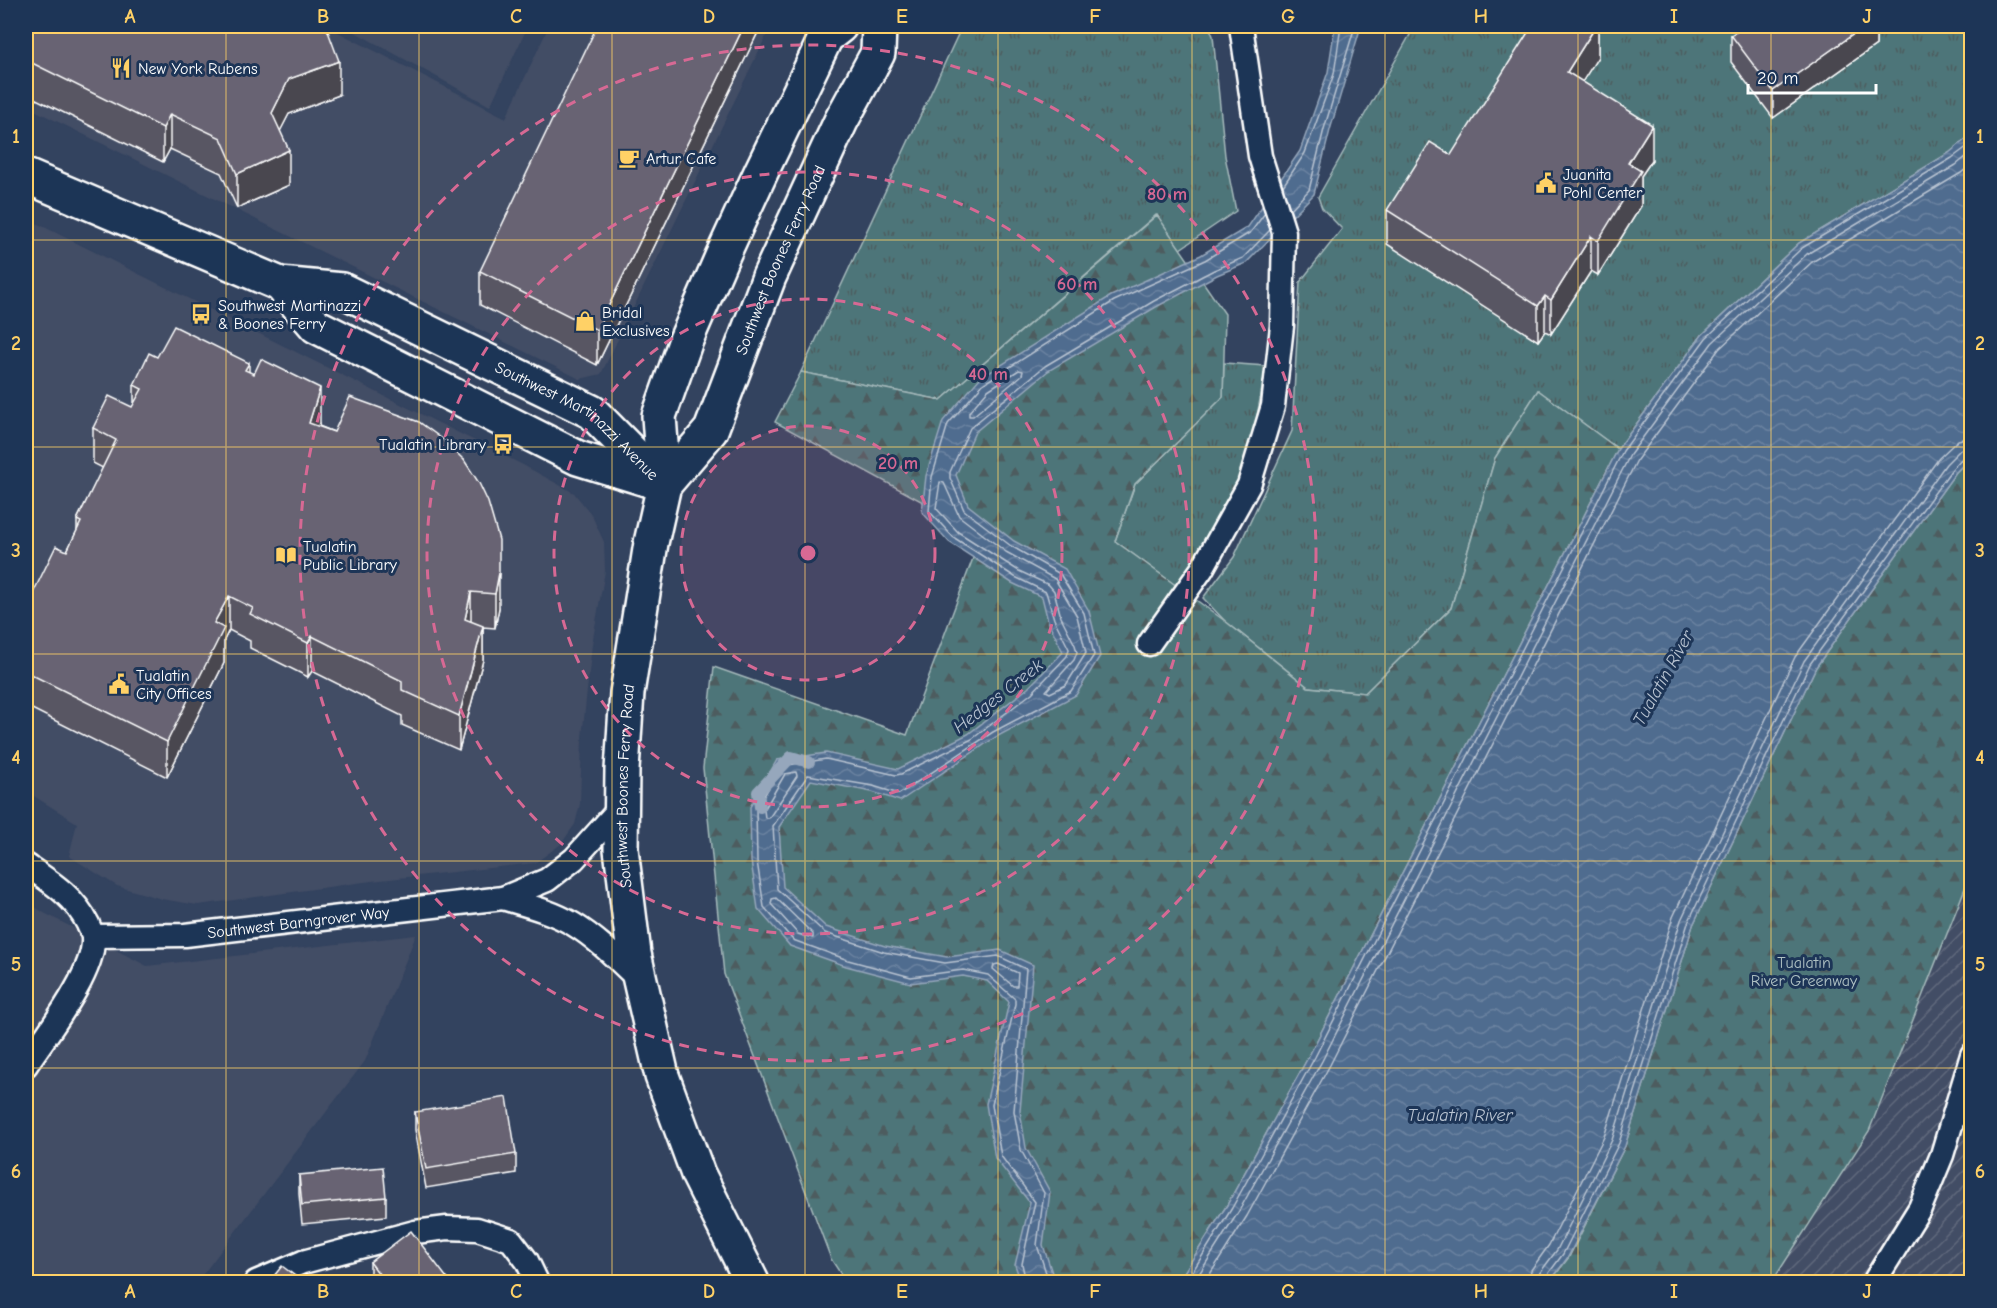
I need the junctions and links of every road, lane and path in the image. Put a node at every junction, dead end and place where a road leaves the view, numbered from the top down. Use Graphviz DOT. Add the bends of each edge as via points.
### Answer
graph roads {
  1 [pos="840,26"];
  2 [pos="879,26"];
  3 [pos="1241,26"];
  4 [pos="26,176"];
  5 [pos="280,284"];
  6 [pos="664,485"];
  7 [pos="1149,644"];
  8 [pos="621,807"];
  9 [pos="26,865"];
  10 [pos="503,898"];
  11 [pos="93,936"];
  12 [pos="640,981"];
  13 [pos="1971,1055"];
  14 [pos="26,1065"];
  15 [pos="255,1282"];
  16 [pos="537,1282"];
  17 [pos="752,1282"];
  18 [pos="1874,1282"];
  1 -- 6 [label="main road, Southwest Boones Ferry Road" via="826,37 760,172 686,340 659,416"];
  2 -- 6 [label="main road, Southwest Boones Ferry Road" via="878,53 836,132 769,278 711,430"];
  3 -- 7 [label="lane" via="1260,156 1284,232 1282,326 1273,406 1249,484 1202,569"];
  4 -- 5 [label="main road, Southwest Martinazzi Avenue"];
  5 -- 6 [label="main road, Southwest Martinazzi Avenue" via="316,326 578,458"];
  5 -- 6 [label="main road, Southwest Martinazzi Avenue" via="342,290 592,412"];
  6 -- 8 [label="main road, Southwest Boones Ferry Road" via="627,693"];
  8 -- 10 [label="lane" via="574,859 547,880"];
  8 -- 12 [label="main road, Southwest Boones Ferry Road" via="621,849"];
  9 -- 11 [label="lane" via="75,903"];
  10 -- 11 [label="lane, Southwest Barngrover Way" via="251,929 185,935"];
  10 -- 12 [label="lane" via="572,923"];
  11 -- 14 [label="lane" via="82,978"];
  12 -- 17 [label="main road, Southwest Boones Ferry Road" via="662,1076 698,1174"];
  13 -- 18 [label="lane" via="1942,1155 1920,1208"];
  15 -- 16 [label="lane" via="303,1262 415,1232 447,1228 477,1229 511,1240"];
}
